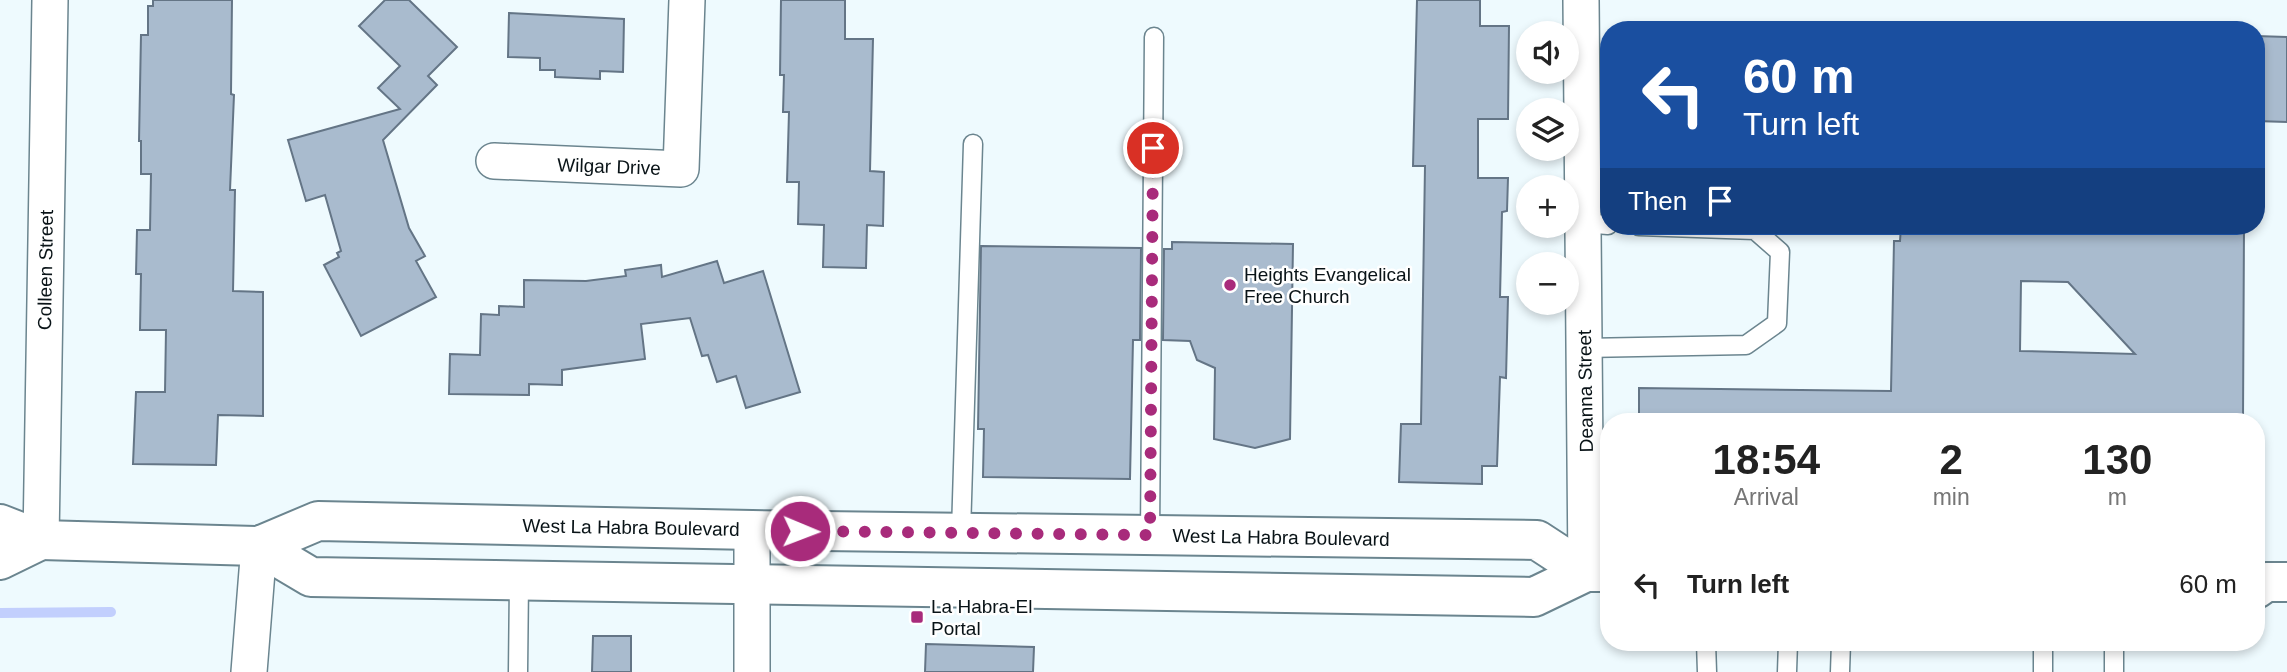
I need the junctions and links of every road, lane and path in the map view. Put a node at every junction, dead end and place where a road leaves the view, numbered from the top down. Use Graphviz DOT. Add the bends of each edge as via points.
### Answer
graph roads {
  1 [pos="50,0"];
  2 [pos="687,0"];
  3 [pos="1581,0"];
  4 [pos="1154,37"];
  5 [pos="973,144"];
  6 [pos="494,161"];
  7 [pos="1596,224"];
  8 [pos="1761,235"];
  9 [pos="1584,348"];
  10 [pos="0,524"];
  11 [pos="752,530"];
  12 [pos="961,533"];
  13 [pos="1150,535"];
  14 [pos="41,540"];
  15 [pos="259,546"];
  16 [pos="0,560"];
  17 [pos="1597,572"];
  18 [pos="519,581"];
  19 [pos="752,585"];
  20 [pos="1706,651"];
  21 [pos="1788,651"];
  22 [pos="1841,651"];
  23 [pos="2043,651"];
  24 [pos="2114,651"];
  25 [pos="249,672"];
  26 [pos="518,672"];
  27 [pos="752,672"];
  28 [pos="1707,672"];
  29 [pos="1787,672"];
  30 [pos="1840,672"];
  31 [pos="2043,672"];
  32 [pos="2114,672"];
  1 -- 14 [label="street, Colleen Street"];
  2 -- 6 [label="street, Wilgar Drive" via="681,169"];
  3 -- 7 [label="street, Deanna Street"];
  4 -- 13 [label="lane"];
  5 -- 12 [label="lane"];
  7 -- 9 [label="street, Deanna Street"];
  8 -- 9 [label="lane" via="1780,252 1777,323 1746,345"];
  9 -- 17 [label="street, Deanna Street"];
  10 -- 14 [label="main road, West La Habra Boulevard"];
  11 -- 12 [label="main road, West La Habra Boulevard"];
  11 -- 15 [label="main road, West La Habra Boulevard" via="318,521"];
  11 -- 19 [label="street"];
  12 -- 13 [label="main road, West La Habra Boulevard"];
  13 -- 17 [label="main road, West La Habra Boulevard" via="1537,540"];
  14 -- 15 [label="main road, West La Habra Boulevard"];
  14 -- 16 [label="main road, West La Habra Boulevard"];
  15 -- 18 [label="main road, West La Habra Boulevard" via="311,577"];
  15 -- 25 [label="street"];
  17 -- 19 [label="main road, West La Habra Boulevard" via="1534,597"];
  18 -- 19 [label="main road, West La Habra Boulevard"];
  18 -- 26 [label="lane"];
  19 -- 27 [label="street"];
  20 -- 28 [label="lane"];
  21 -- 29 [label="lane"];
  22 -- 30 [label="lane"];
  23 -- 31 [label="lane"];
  24 -- 32 [label="lane"];
}
